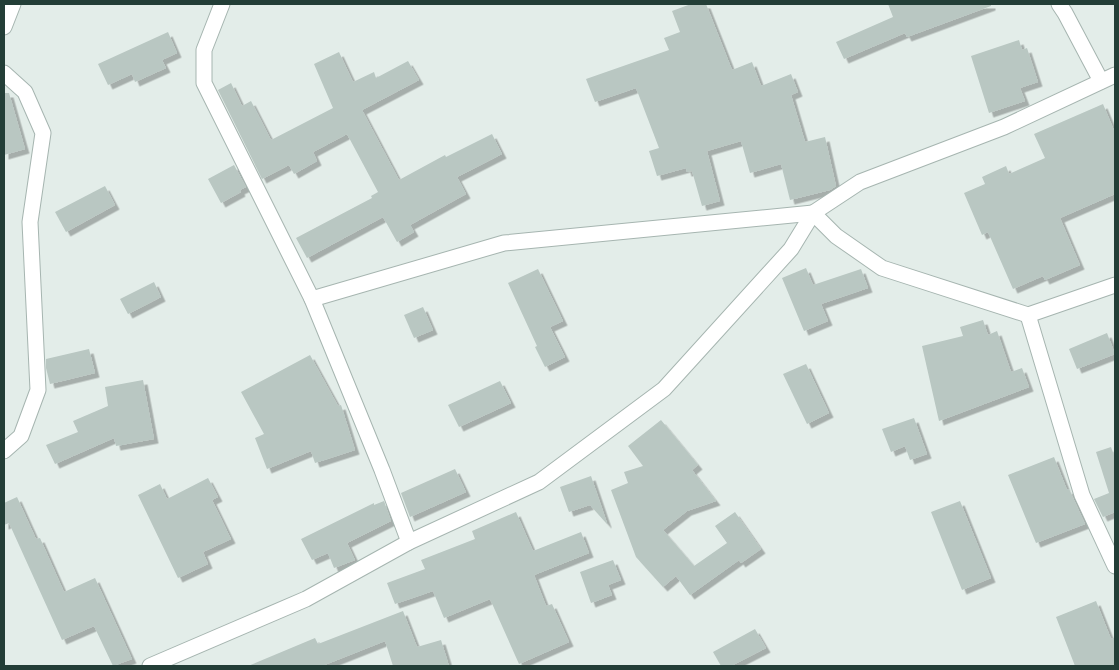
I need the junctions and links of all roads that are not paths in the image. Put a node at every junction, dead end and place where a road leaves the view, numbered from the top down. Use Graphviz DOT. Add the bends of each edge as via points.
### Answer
graph roads {
  1 [pos="13,4"];
  2 [pos="222,4"];
  3 [pos="1058,4"];
  4 [pos="4,27"];
  5 [pos="4,73"];
  6 [pos="1108,78"];
  7 [pos="813,213"];
  8 [pos="1115,285"];
  9 [pos="312,299"];
  10 [pos="1028,315"];
  11 [pos="4,451"];
  12 [pos="409,542"];
  13 [pos="1115,566"];
  14 [pos="150,666"];
  1 -- 4 [label="street"];
  2 -- 9 [label="street" via="204,50 204,84"];
  3 -- 6 [label="street"];
  5 -- 11 [label="street" via="26,92 43,133 30,222 38,390 21,436"];
  6 -- 7 [label="street" via="1004,127 860,182"];
  7 -- 9 [label="street" via="504,242"];
  7 -- 10 [label="street" via="836,236 882,268"];
  7 -- 12 [label="street" via="791,249 664,389 540,482"];
  8 -- 10 [label="street"];
  9 -- 12 [label="street"];
  10 -- 13 [label="street" via="1082,495"];
  12 -- 14 [label="street" via="306,599"];
}
